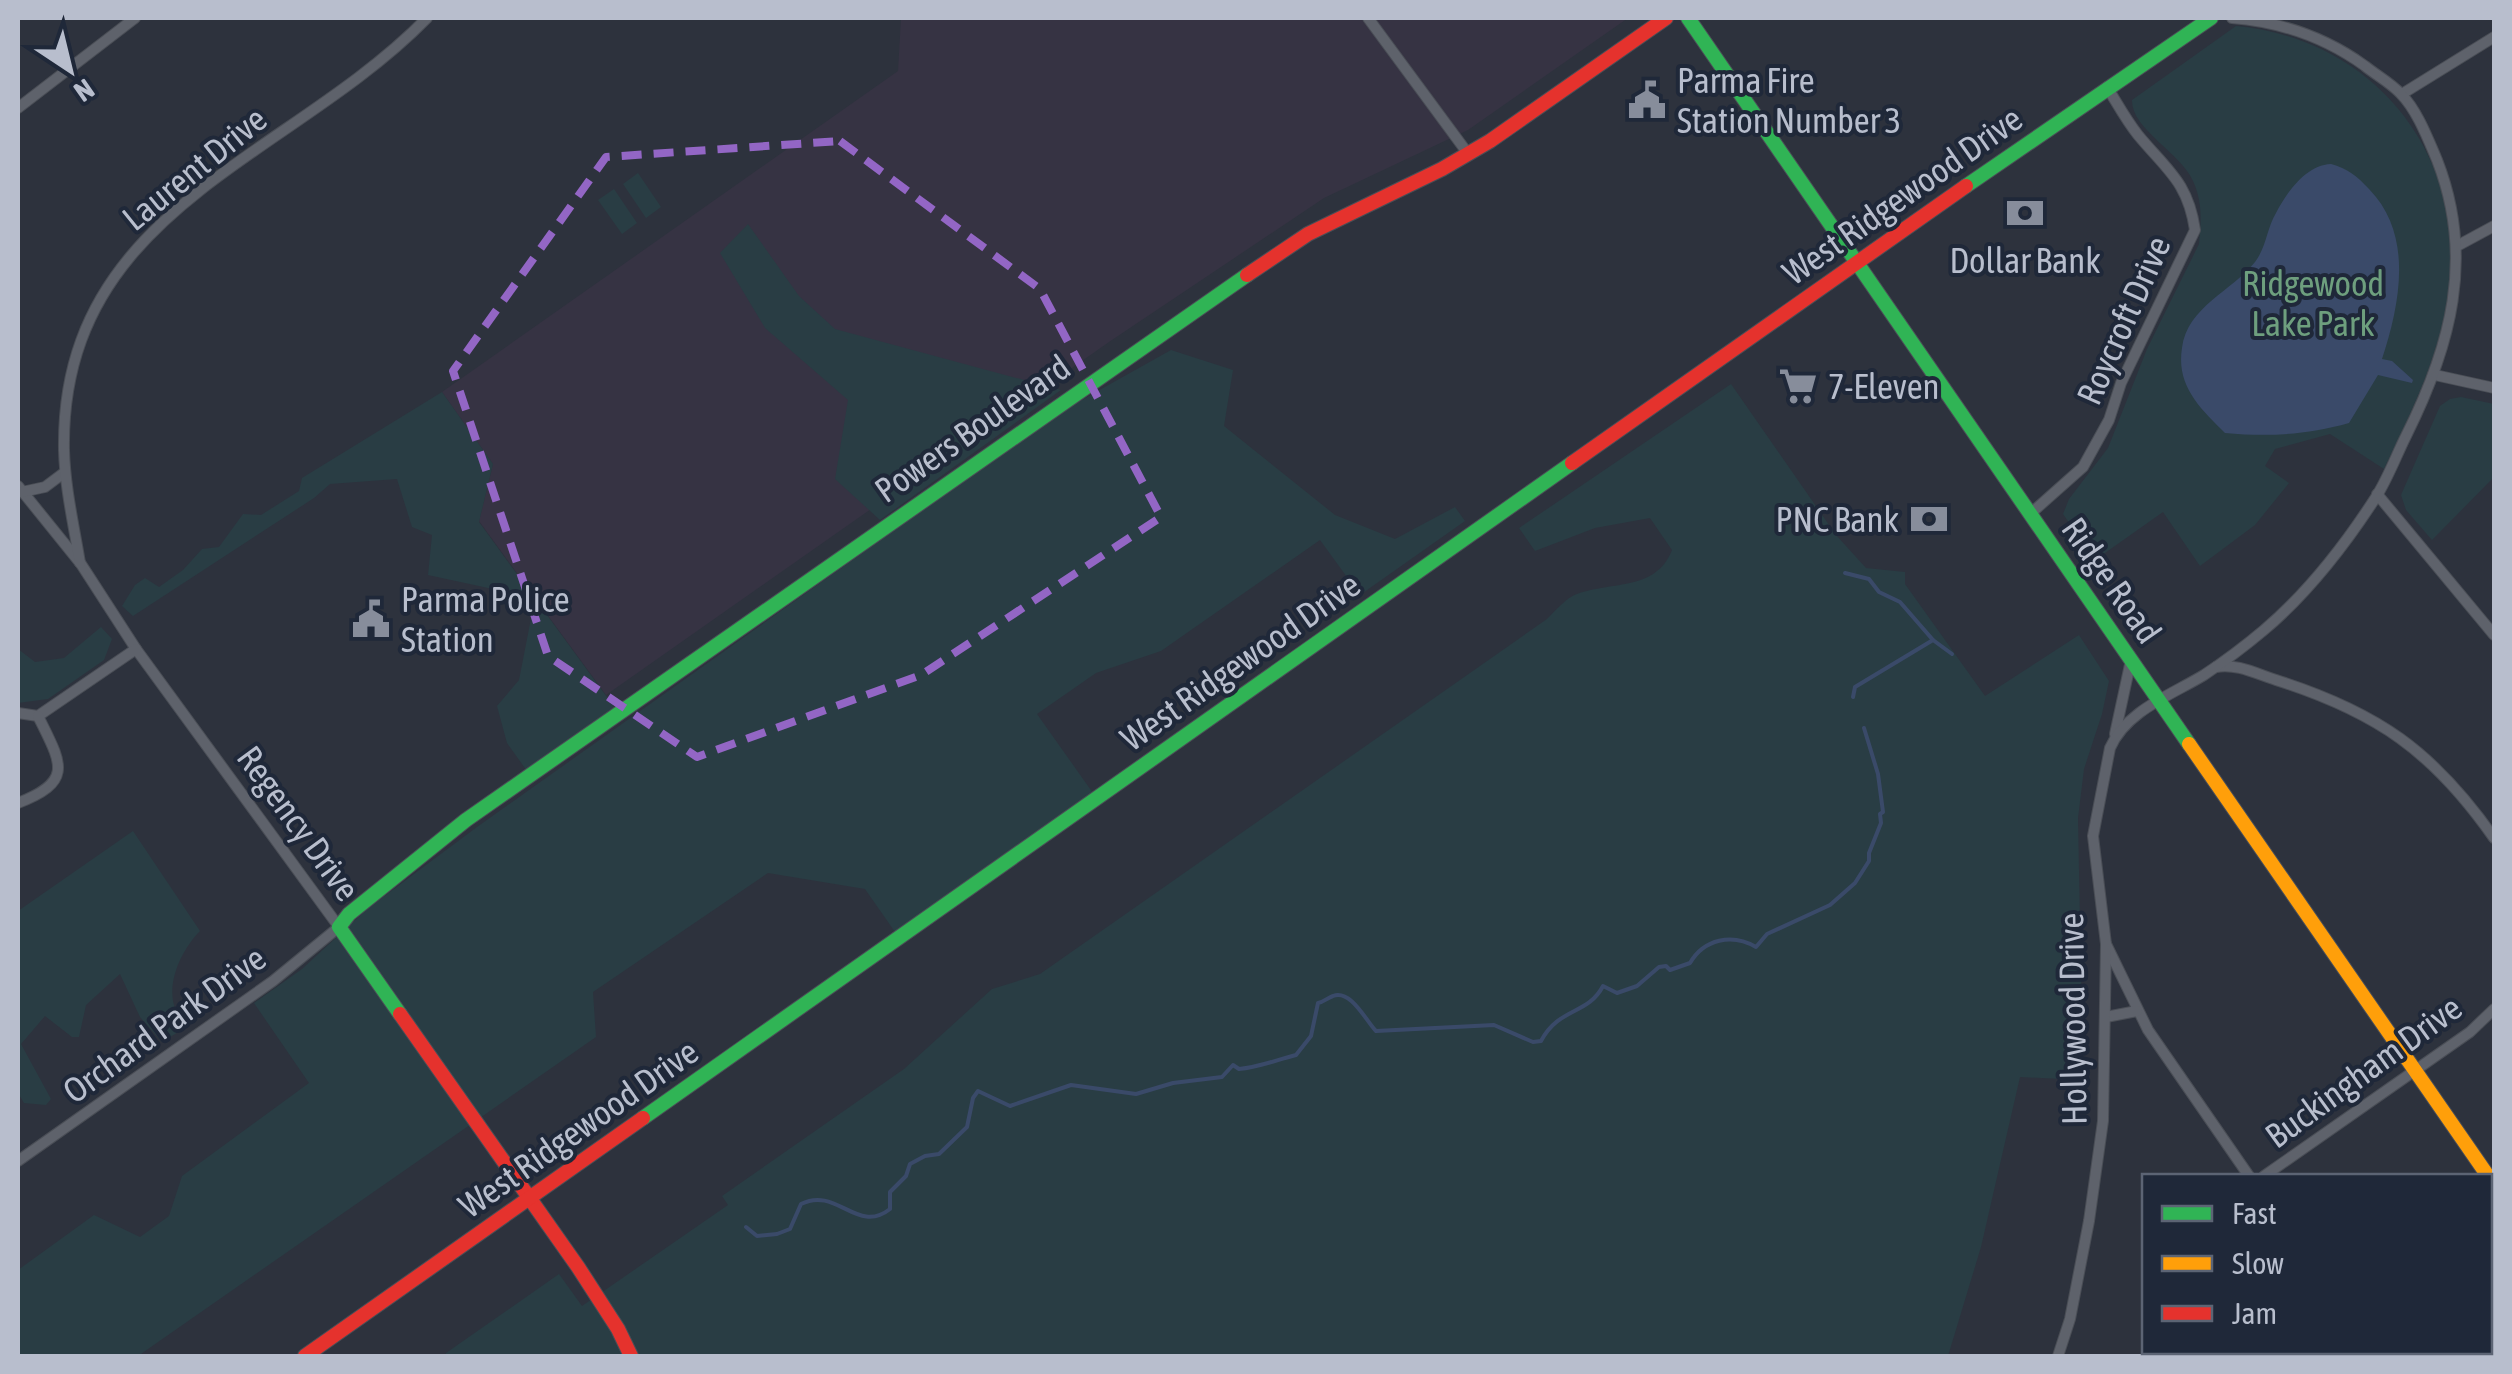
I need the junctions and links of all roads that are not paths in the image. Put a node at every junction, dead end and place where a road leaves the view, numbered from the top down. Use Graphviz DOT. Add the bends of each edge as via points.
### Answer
graph roads {
  1 [pos="135,18"];
  2 [pos="427,18"];
  3 [pos="1368,18"];
  4 [pos="1666,18"];
  5 [pos="1688,18"];
  6 [pos="2211,18"];
  7 [pos="2232,18"];
  8 [pos="2494,38"];
  9 [pos="2107,87"];
  10 [pos="2402,94"];
  11 [pos="18,108"];
  12 [pos="1469,155"];
  13 [pos="2494,226"];
  14 [pos="2458,246"];
  15 [pos="1859,264"];
  16 [pos="2435,375"];
  17 [pos="2494,388"];
  18 [pos="65,472"];
  19 [pos="20,489"];
  20 [pos="2378,494"];
  21 [pos="2029,515"];
  22 [pos="80,564"];
  23 [pos="2494,635"];
  24 [pos="136,649"];
  25 [pos="2131,660"];
  26 [pos="2216,667"];
  27 [pos="2160,701"];
  28 [pos="18,714"];
  29 [pos="38,716"];
  30 [pos="2115,736"];
  31 [pos="18,803"];
  32 [pos="2494,838"];
  33 [pos="339,927"];
  34 [pos="2106,944"];
  35 [pos="2494,1009"];
  36 [pos="2137,1011"];
  37 [pos="2106,1017"];
  38 [pos="2414,1071"];
  39 [pos="18,1161"];
  40 [pos="2248,1174"];
  41 [pos="2267,1174"];
  42 [pos="2485,1174"];
  43 [pos="530,1198"];
  44 [pos="305,1356"];
  45 [pos="631,1356"];
  46 [pos="2058,1356"];
  1 -- 11 [label="street"];
  2 -- 18 [label="street, Laurent Drive" via="368,69 175,208 128,257 98,305 75,362 65,416"];
  3 -- 12 [label="street"];
  4 -- 12 [label="main road, Powers Boulevard"];
  5 -- 15 [label="main road, Ridge Road"];
  6 -- 9 [label="main road, West Ridgewood Drive"];
  7 -- 10 [label="street" via="2308,32"];
  8 -- 10 [label="street"];
  9 -- 15 [label="main road, West Ridgewood Drive"];
  9 -- 21 [label="street, Roycroft Drive" via="2178,178 2195,230 2084,467"];
  10 -- 14 [label="street" via="2449,192"];
  12 -- 33 [label="main road, Powers Boulevard" via="1287,246 466,820"];
  13 -- 14 [label="street"];
  14 -- 16 [label="street" via="2450,320"];
  15 -- 21 [label="main road, Ridge Road"];
  15 -- 43 [label="main road, West Ridgewood Drive"];
  16 -- 17 [label="street"];
  16 -- 20 [label="street"];
  18 -- 19 [label="street" via="44,487"];
  18 -- 22 [label="street, Laurent Drive"];
  19 -- 22 [label="street, Regency Drive"];
  20 -- 23 [label="street"];
  20 -- 26 [label="street" via="2306,590"];
  21 -- 25 [label="main road, Ridge Road"];
  22 -- 24 [label="street, Regency Drive"];
  24 -- 29 [label="street"];
  24 -- 33 [label="street, Regency Drive"];
  25 -- 27 [label="main road, Ridge Road"];
  25 -- 30 [label="street, Hollywood Drive"];
  26 -- 27 [label="street"];
  26 -- 32 [label="street" via="2232,666 2360,711 2446,777"];
  27 -- 30 [label="street"];
  27 -- 38 [label="main road, Ridge Road"];
  28 -- 29 [label="street"];
  29 -- 31 [label="street" via="56,752 58,773 46,792"];
  30 -- 34 [label="street, Hollywood Drive" via="2094,836"];
  33 -- 39 [label="street, Orchard Park Drive" via="273,982"];
  33 -- 43 [label="main road, Regency Drive"];
  34 -- 36 [label="street"];
  34 -- 37 [label="street, Hollywood Drive"];
  35 -- 38 [label="street, Buckingham Drive"];
  36 -- 37 [label="street"];
  36 -- 40 [label="street"];
  37 -- 46 [label="street, Hollywood Drive" via="2099,1164"];
  38 -- 41 [label="street, Buckingham Drive"];
  38 -- 42 [label="main road, Ridge Road"];
  43 -- 44 [label="main road, West Ridgewood Drive"];
  43 -- 45 [label="main road, Regency Drive"];
}
